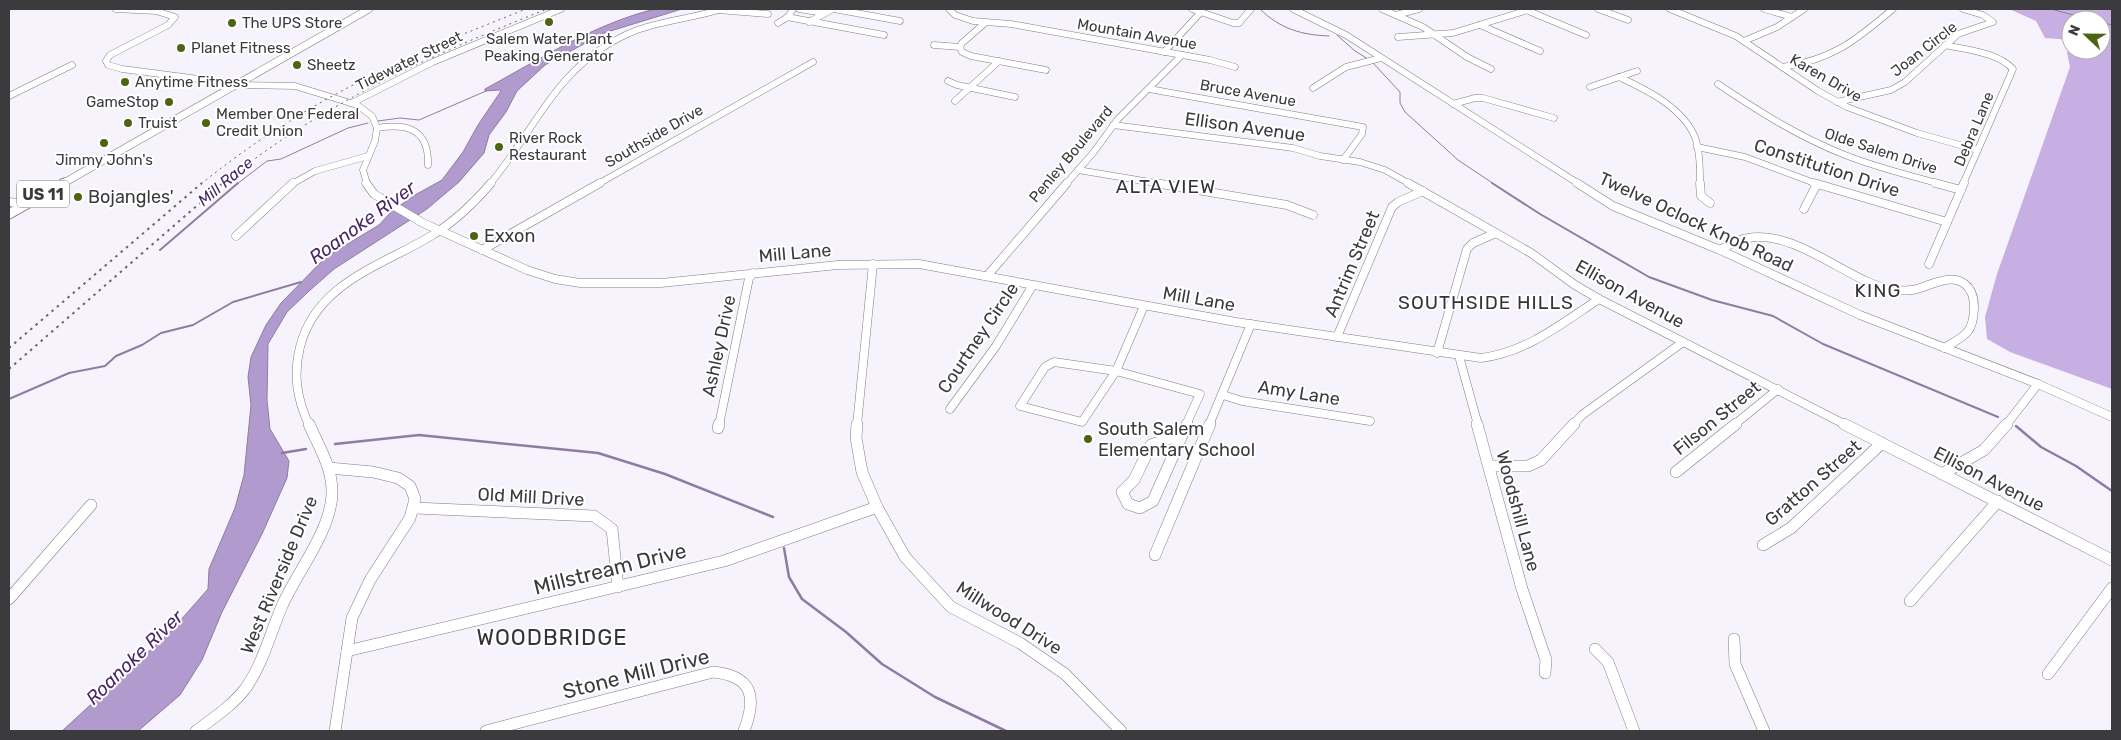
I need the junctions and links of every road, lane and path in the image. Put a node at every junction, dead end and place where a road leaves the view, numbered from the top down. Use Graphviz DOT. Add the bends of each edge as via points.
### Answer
graph roads {
  1 [pos="116,9"];
  2 [pos="369,9"];
  3 [pos="561,9"];
  4 [pos="793,9"];
  5 [pos="799,9"];
  6 [pos="833,9"];
  7 [pos="948,9"];
  8 [pos="1192,9"];
  9 [pos="1251,9"];
  10 [pos="1293,9"];
  11 [pos="1382,9"];
  12 [pos="1419,9"];
  13 [pos="1528,9"];
  14 [pos="1598,9"];
  15 [pos="1670,9"];
  16 [pos="1764,9"];
  17 [pos="1804,9"];
  18 [pos="1893,9"];
  19 [pos="1963,9"];
  20 [pos="720,10"];
  21 [pos="748,11"];
  22 [pos="1201,12"];
  23 [pos="824,13"];
  24 [pos="768,14"];
  25 [pos="1396,15"];
  26 [pos="787,17"];
  27 [pos="1792,17"];
  28 [pos="1628,20"];
  29 [pos="900,21"];
  30 [pos="809,22"];
  31 [pos="778,23"];
  32 [pos="985,23"];
  33 [pos="1480,25"];
  34 [pos="884,35"];
  35 [pos="1586,35"];
  36 [pos="1436,36"];
  37 [pos="1398,37"];
  38 [pos="1744,41"];
  39 [pos="1945,45"];
  40 [pos="934,46"];
  41 [pos="960,47"];
  42 [pos="1540,51"];
  43 [pos="1164,52"];
  44 [pos="1182,55"];
  45 [pos="1381,58"];
  46 [pos="999,61"];
  47 [pos="813,62"];
  48 [pos="72,66"];
  49 [pos="1235,67"];
  50 [pos="1782,67"];
  51 [pos="1491,69"];
  52 [pos="1046,70"];
  53 [pos="1637,71"];
  54 [pos="1619,77"];
  55 [pos="948,81"];
  56 [pos="236,84"];
  57 [pos="1718,84"];
  58 [pos="1590,87"];
  59 [pos="969,88"];
  60 [pos="1313,88"];
  61 [pos="1149,89"];
  62 [pos="9,96"];
  63 [pos="1015,97"];
  64 [pos="955,101"];
  65 [pos="1837,102"];
  66 [pos="352,103"];
  67 [pos="1453,104"];
  68 [pos="1554,118"];
  69 [pos="1113,125"];
  70 [pos="377,128"];
  71 [pos="1697,146"];
  72 [pos="1978,150"];
  73 [pos="368,156"];
  74 [pos="1344,160"];
  75 [pos="428,165"];
  76 [pos="1078,170"];
  77 [pos="1817,184"];
  78 [pos="1962,190"];
  79 [pos="1423,191"];
  80 [pos="9,202"];
  81 [pos="1710,203"];
  82 [pos="25,204"];
  83 [pos="1804,209"];
  84 [pos="9,214"];
  85 [pos="1313,215"];
  86 [pos="1947,222"];
  87 [pos="440,231"];
  88 [pos="1496,233"];
  89 [pos="236,236"];
  90 [pos="482,250"];
  91 [pos="1720,250"];
  92 [pos="873,264"];
  93 [pos="1929,264"];
  94 [pos="754,273"];
  95 [pos="987,276"];
  96 [pos="1033,285"];
  97 [pos="1598,299"];
  98 [pos="1144,306"];
  99 [pos="1251,324"];
  100 [pos="1337,338"];
  101 [pos="1683,342"];
  102 [pos="1944,348"];
  103 [pos="1437,353"];
  104 [pos="1459,356"];
  105 [pos="1116,371"];
  106 [pos="2038,384"];
  107 [pos="1778,389"];
  108 [pos="1223,395"];
  109 [pos="950,410"];
  110 [pos="2112,417"];
  111 [pos="1370,421"];
  112 [pos="718,428"];
  113 [pos="1182,434"];
  114 [pos="1882,443"];
  115 [pos="1489,466"];
  116 [pos="329,468"];
  117 [pos="1676,472"];
  118 [pos="1942,474"];
  119 [pos="1998,501"];
  120 [pos="91,505"];
  121 [pos="877,507"];
  122 [pos="415,508"];
  123 [pos="1763,545"];
  124 [pos="1155,555"];
  125 [pos="2112,560"];
  126 [pos="618,587"];
  127 [pos="2112,588"];
  128 [pos="9,599"];
  129 [pos="1910,601"];
  130 [pos="1734,639"];
  131 [pos="1594,649"];
  132 [pos="347,651"];
  133 [pos="1545,673"];
  134 [pos="2048,674"];
  135 [pos="196,731"];
  136 [pos="335,731"];
  137 [pos="486,731"];
  138 [pos="744,731"];
  139 [pos="1121,731"];
  140 [pos="1634,731"];
  141 [pos="1764,731"];
  1 -- 56 [label="street" via="168,12 175,19 110,55 106,61 108,65"];
  2 -- 56 [label="main road, US 11"];
  3 -- 66 [label="street, Tidewater Street" via="435,61"];
  4 -- 26 [label="street"];
  5 -- 23 [label="street"];
  6 -- 23 [label="street"];
  6 -- 29 [label="street"];
  7 -- 32 [label="street, Mountain Avenue" via="959,17"];
  8 -- 22 [label="street"];
  9 -- 22 [label="street" via="1239,23"];
  10 -- 45 [label="street, Twelve Oclock Knob Road" via="1341,32"];
  11 -- 25 [label="street"];
  12 -- 25 [label="street"];
  13 -- 33 [label="street"];
  13 -- 35 [label="street"];
  14 -- 28 [label="street"];
  15 -- 38 [label="street, Karen Drive"];
  16 -- 27 [label="street"];
  17 -- 27 [label="street"];
  18 -- 50 [label="street" via="1830,56"];
  19 -- 39 [label="street, Joan Circle" via="1983,15 1992,22 1958,34"];
  20 -- 21 [label="street, West Riverside Drive"];
  20 -- 87 [label="street, West Riverside Drive" via="638,30 590,56 560,84 490,185"];
  21 -- 24 [label="street, West Riverside Drive"];
  22 -- 43 [label="street"];
  23 -- 30 [label="street"];
  25 -- 36 [label="street"];
  26 -- 30 [label="street"];
  26 -- 31 [label="street"];
  27 -- 38 [label="street" via="1768,32"];
  30 -- 34 [label="street"];
  32 -- 41 [label="street"];
  32 -- 43 [label="street, Mountain Avenue" via="1011,24"];
  33 -- 36 [label="street"];
  33 -- 42 [label="street"];
  36 -- 37 [label="street"];
  36 -- 51 [label="street"];
  38 -- 50 [label="street, Karen Drive"];
  39 -- 65 [label="street, Joan Circle" via="1899,85"];
  39 -- 72 [label="street, Debra Lane" via="1995,58 2012,67"];
  40 -- 41 [label="street"];
  41 -- 46 [label="street" via="968,55"];
  43 -- 44 [label="street, Mountain Avenue"];
  44 -- 49 [label="street, Mountain Avenue"];
  44 -- 61 [label="street, Penley Boulevard"];
  45 -- 60 [label="street" via="1346,67"];
  45 -- 67 [label="street, Twelve Oclock Knob Road"];
  46 -- 52 [label="street"];
  46 -- 59 [label="street"];
  47 -- 90 [label="street, Southside Drive"];
  48 -- 62 [label="street"];
  50 -- 65 [label="street, Karen Drive"];
  53 -- 54 [label="street"];
  54 -- 58 [label="street"];
  54 -- 71 [label="street" via="1675,111 1691,130"];
  55 -- 59 [label="street"];
  56 -- 66 [label="street" via="294,86"];
  56 -- 82 [label="main road, US 11"];
  57 -- 78 [label="street, Olde Salem Drive" via="1776,122 1831,149"];
  59 -- 63 [label="street"];
  59 -- 64 [label="street"];
  61 -- 69 [label="street, Penley Boulevard"];
  61 -- 74 [label="street, Bruce Avenue" via="1360,126 1364,130"];
  65 -- 72 [label="street, Karen Drive" via="1897,127"];
  66 -- 70 [label="street" via="368,112"];
  67 -- 68 [label="street" via="1483,98"];
  67 -- 91 [label="street, Twelve Oclock Knob Road" via="1607,203"];
  69 -- 74 [label="street, Ellison Avenue" via="1293,148"];
  69 -- 76 [label="street, Penley Boulevard"];
  70 -- 73 [label="street, Mill Lane"];
  70 -- 75 [label="street" via="404,127 422,137 428,150"];
  71 -- 77 [label="street, Constitution Drive" via="1745,157"];
  71 -- 81 [label="street" via="1701,196"];
  72 -- 78 [label="street, Debra Lane"];
  73 -- 87 [label="street, Mill Lane" via="363,170 366,183 374,194"];
  73 -- 89 [label="street" via="302,176"];
  74 -- 79 [label="street, Ellison Avenue" via="1377,167"];
  76 -- 85 [label="street" via="1287,205"];
  76 -- 95 [label="street, Penley Boulevard"];
  77 -- 83 [label="street"];
  77 -- 86 [label="street, Constitution Drive"];
  78 -- 86 [label="street, Debra Lane"];
  79 -- 88 [label="street, Ellison Avenue"];
  79 -- 100 [label="street, Antrim Street" via="1392,207"];
  80 -- 82 [label="street"];
  82 -- 84 [label="main road, US 11"];
  86 -- 93 [label="street, Debra Lane"];
  87 -- 90 [label="street, Mill Lane"];
  87 -- 116 [label="street, West Riverside Drive" via="339,288 317,307 307,322 298,357 295,388 302,411"];
  88 -- 97 [label="street, Ellison Avenue"];
  88 -- 103 [label="street" via="1467,249"];
  90 -- 94 [label="street, Mill Lane" via="542,276 580,282 661,283"];
  91 -- 102 [label="street, Twelve Oclock Knob Road" via="1842,308"];
  91 -- 102 [label="street" via="1747,237 1764,237 1799,248 1890,289 1914,290 1944,280 1966,283 1975,299 1973,326 1967,334"];
  92 -- 94 [label="street, Mill Lane"];
  92 -- 95 [label="street, Mill Lane" via="919,264"];
  92 -- 121 [label="street, Millwood Drive" via="856,438 862,472"];
  94 -- 112 [label="street, Ashley Drive" via="749,278"];
  95 -- 96 [label="street, Mill Lane"];
  96 -- 98 [label="street, Mill Lane"];
  96 -- 109 [label="street, Courtney Circle" via="996,346"];
  97 -- 101 [label="street, Ellison Avenue"];
  97 -- 104 [label="street, Mill Lane" via="1518,351 1492,358"];
  98 -- 99 [label="street, Mill Lane"];
  98 -- 105 [label="street"];
  99 -- 100 [label="street, Mill Lane"];
  99 -- 108 [label="street"];
  100 -- 103 [label="street, Mill Lane"];
  101 -- 107 [label="street, Ellison Avenue"];
  101 -- 115 [label="street" via="1582,415 1536,463 1519,467"];
  102 -- 106 [label="street, Twelve Oclock Knob Road"];
  103 -- 104 [label="street, Mill Lane"];
  104 -- 115 [label="street, Woodshill Lane"];
  105 -- 105 [label="street" via="1058,362 1048,364 1020,406 1082,422"];
  105 -- 113 [label="street" via="1200,394"];
  106 -- 110 [label="street, Twelve Oclock Knob Road"];
  106 -- 118 [label="street" via="1984,450"];
  107 -- 114 [label="street, Ellison Avenue"];
  107 -- 117 [label="street, Filson Street"];
  108 -- 111 [label="street, Amy Lane" via="1242,401"];
  108 -- 124 [label="street"];
  113 -- 113 [label="street" via="1153,501 1140,508 1128,504 1122,492 1134,480 1151,445"];
  114 -- 118 [label="street, Ellison Avenue"];
  114 -- 123 [label="street, Gratton Street" via="1791,528"];
  115 -- 133 [label="street, Woodshill Lane" via="1522,589 1546,660"];
  116 -- 122 [label="street" via="398,478 414,493"];
  116 -- 135 [label="street, West Riverside Drive" via="333,487 328,513 281,607 258,669 242,692"];
  118 -- 119 [label="street, Ellison Avenue"];
  119 -- 125 [label="street, Ellison Avenue"];
  119 -- 129 [label="street"];
  120 -- 128 [label="street"];
  121 -- 126 [label="street, Millstream Drive" via="724,561"];
  121 -- 139 [label="street, Millwood Drive" via="905,557 951,607 1020,643 1065,674"];
  122 -- 126 [label="street, Old Mill Drive" via="594,516 612,529"];
  122 -- 132 [label="street" via="357,605"];
  126 -- 132 [label="street, Millstream Drive"];
  127 -- 134 [label="street"];
  130 -- 141 [label="street" via="1735,664"];
  131 -- 140 [label="street" via="1608,662"];
  132 -- 136 [label="street"];
  137 -- 138 [label="street, Stone Mill Drive" via="713,672 732,675 750,691 752,704"];
}
